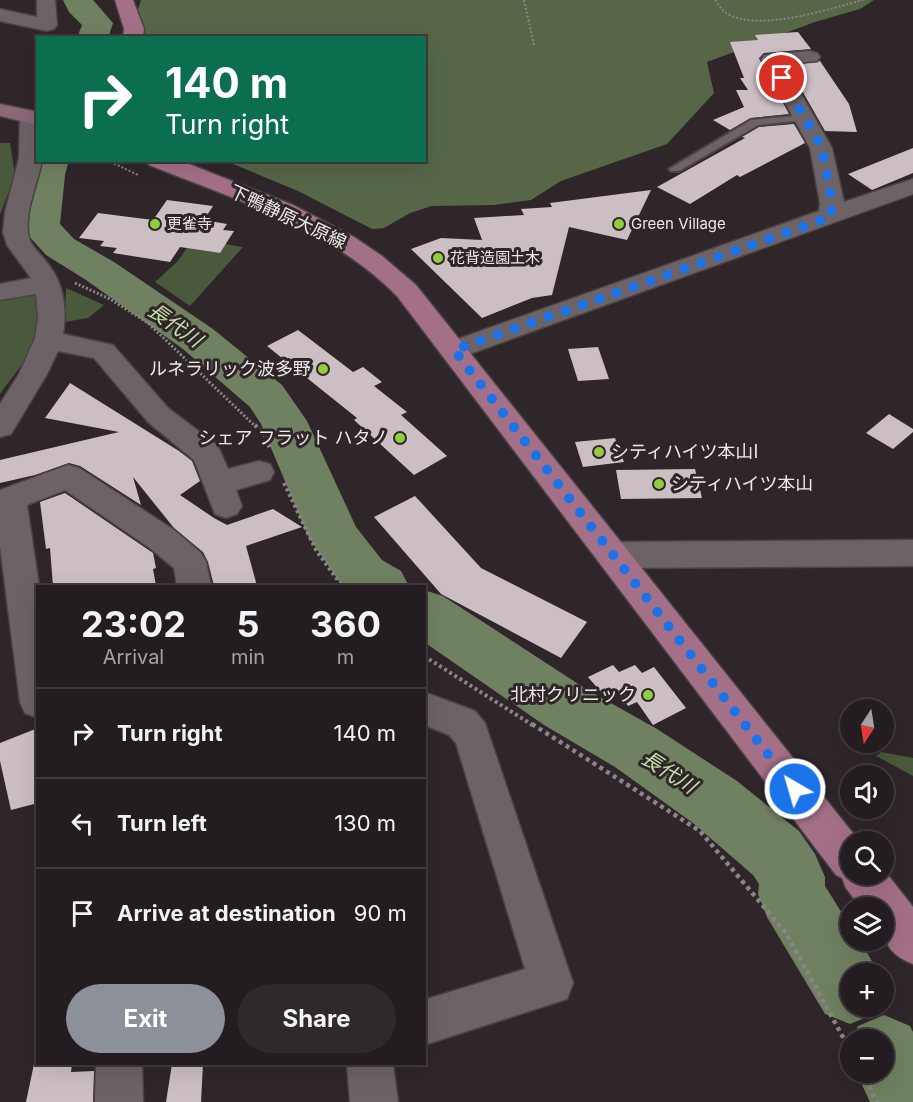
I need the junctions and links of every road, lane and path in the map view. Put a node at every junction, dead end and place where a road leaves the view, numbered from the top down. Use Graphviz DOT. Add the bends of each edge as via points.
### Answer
graph roads {
  1 [pos="46,0"];
  2 [pos="124,0"];
  3 [pos="524,0"];
  4 [pos="715,0"];
  5 [pos="862,0"];
  6 [pos="0,15"];
  7 [pos="133,36"];
  8 [pos="534,45"];
  9 [pos="810,57"];
  10 [pos="747,59"];
  11 [pos="771,59"];
  12 [pos="0,110"];
  13 [pos="803,118"];
  14 [pos="34,119"];
  15 [pos="110,162"];
  16 [pos="152,169"];
  17 [pos="675,169"];
  18 [pos="913,186"];
  19 [pos="831,217"];
  20 [pos="44,279"];
  21 [pos="0,292"];
  22 [pos="48,340"];
  23 [pos="454,350"];
  24 [pos="0,427"];
  25 [pos="271,466"];
  26 [pos="5,499"];
  27 [pos="913,553"];
  28 [pos="613,555"];
  29 [pos="194,585"];
  30 [pos="341,585"];
  31 [pos="426,657"];
  32 [pos="36,690"];
  33 [pos="426,709"];
  34 [pos="840,848"];
  35 [pos="869,885"];
  36 [pos="913,942"];
  37 [pos="426,1022"];
  38 [pos="840,1032"];
  39 [pos="119,1065"];
  40 [pos="369,1065"];
  41 [pos="868,1083"];
  42 [pos="119,1102"];
  43 [pos="374,1102"];
  44 [pos="877,1102"];
  1 -- 6 [label="street" via="47,25"];
  2 -- 7 [label="main road"];
  3 -- 8 [label="path"];
  4 -- 5 [label="path" via="727,14 747,19 793,17"];
  9 -- 11 [label="street"];
  10 -- 11 [label="street"];
  11 -- 13 [label="street"];
  12 -- 14 [label="main road"];
  13 -- 17 [label="lane" via="755,122"];
  13 -- 19 [label="street" via="822,148"];
  14 -- 20 [label="street" via="31,161 17,216 17,240"];
  15 -- 16 [label="path" via="115,166"];
  16 -- 23 [label="main road, 下鴨静原大原線" via="281,210 357,250 400,284"];
  18 -- 19 [label="street"];
  19 -- 23 [label="street"];
  20 -- 21 [label="street"];
  20 -- 22 [label="street" via="52,298"];
  20 -- 25 [label="path" via="66,279 110,299 148,323 264,434"];
  22 -- 24 [label="street" via="46,351"];
  22 -- 25 [label="street" via="103,351 158,415 207,454 221,494"];
  23 -- 28 [label="main road, 下鴨静原大原線"];
  25 -- 30 [label="path" via="324,566"];
  26 -- 29 [label="street" via="68,476 162,539 189,562"];
  26 -- 32 [label="street"];
  27 -- 28 [label="street"];
  28 -- 34 [label="main road, 下鴨静原大原線"];
  31 -- 38 [label="path" via="700,831 786,933"];
  33 -- 37 [label="street" via="462,723 472,735 551,983"];
  35 -- 36 [label="main road"];
  39 -- 42 [label="street"];
  40 -- 43 [label="street"];
  41 -- 44 [label="path"];
}
